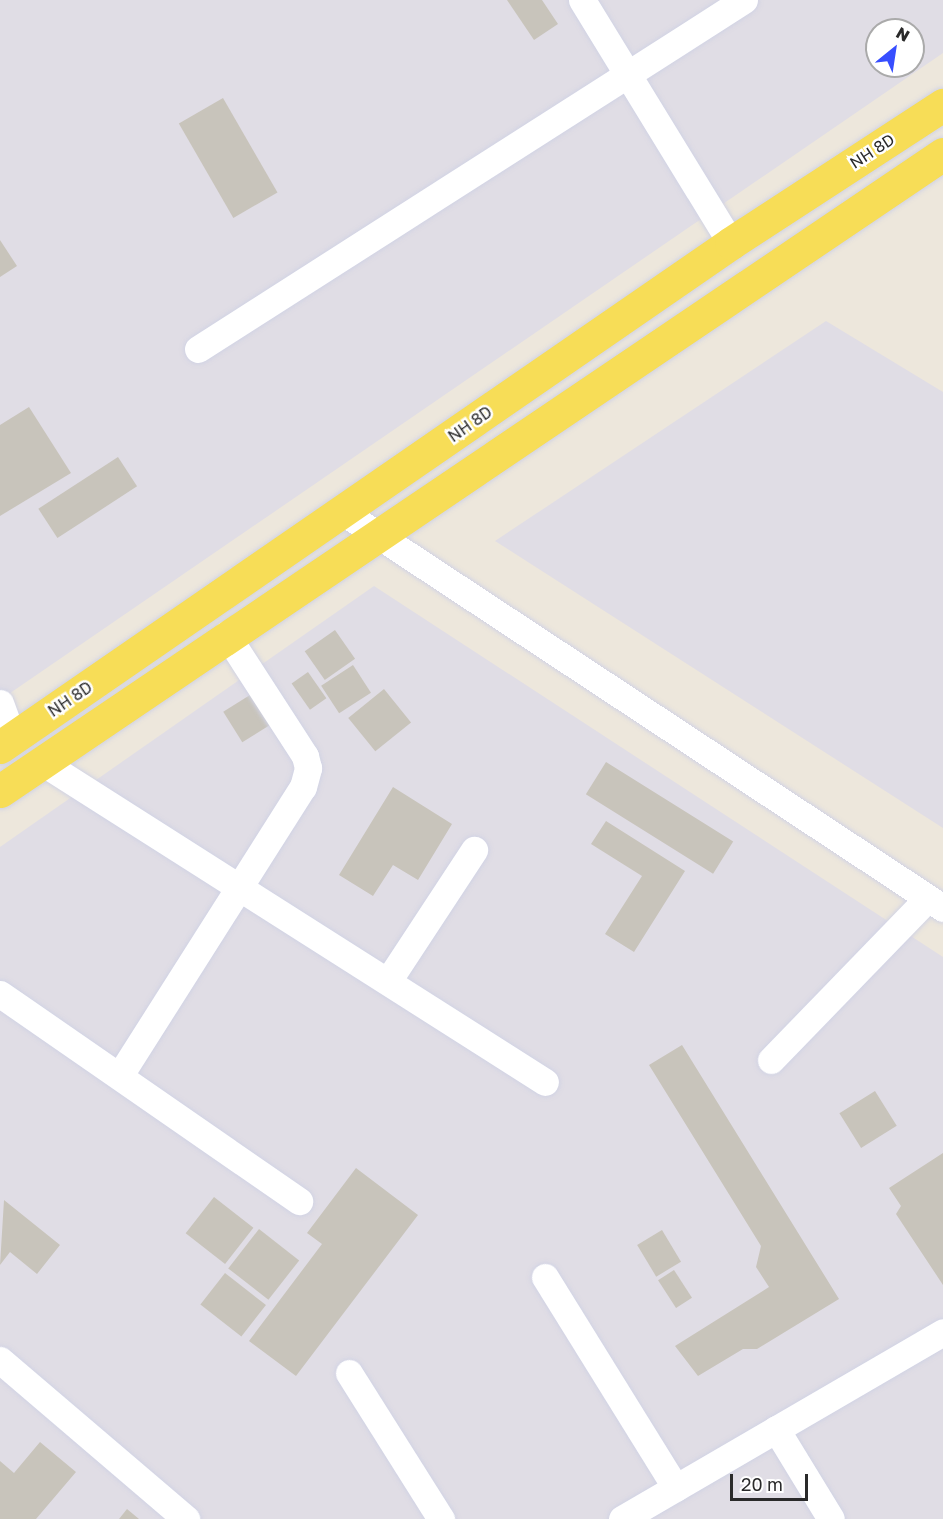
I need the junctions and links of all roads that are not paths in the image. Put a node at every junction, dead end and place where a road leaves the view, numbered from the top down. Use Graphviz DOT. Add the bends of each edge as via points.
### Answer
graph roads {
  1 [pos="582,0"];
  2 [pos="744,0"];
  3 [pos="628,74"];
  4 [pos="943,105"];
  5 [pos="943,154"];
  6 [pos="731,243"];
  7 [pos="198,349"];
  8 [pos="343,512"];
  9 [pos="377,534"];
  10 [pos="226,634"];
  11 [pos="0,703"];
  12 [pos="6,742"];
  13 [pos="42,762"];
  14 [pos="0,791"];
  15 [pos="474,850"];
  16 [pos="239,885"];
  17 [pos="935,904"];
  18 [pos="388,981"];
  19 [pos="0,994"];
  20 [pos="771,1060"];
  21 [pos="120,1075"];
  22 [pos="545,1082"];
  23 [pos="299,1201"];
  24 [pos="545,1277"];
  25 [pos="943,1332"];
  26 [pos="0,1360"];
  27 [pos="349,1373"];
  28 [pos="776,1429"];
  29 [pos="676,1488"];
  30 [pos="186,1519"];
  31 [pos="441,1519"];
  32 [pos="622,1519"];
  33 [pos="831,1519"];
  1 -- 3 [label="street"];
  2 -- 3 [label="street"];
  3 -- 6 [label="street"];
  3 -- 7 [label="street"];
  4 -- 6 [label="main road, NH 8D"];
  5 -- 9 [label="main road, NH 8D"];
  6 -- 8 [label="main road, NH 8D"];
  8 -- 9 [label="street"];
  8 -- 12 [label="main road, NH 8D"];
  9 -- 10 [label="main road, NH 8D"];
  9 -- 17 [label="street"];
  10 -- 13 [label="main road, NH 8D"];
  10 -- 16 [label="street" via="305,756 308,768 303,787"];
  11 -- 12 [label="street"];
  13 -- 14 [label="main road, NH 8D"];
  13 -- 16 [label="street"];
  15 -- 18 [label="street"];
  16 -- 18 [label="street"];
  16 -- 21 [label="street"];
  17 -- 20 [label="street"];
  18 -- 22 [label="street"];
  19 -- 21 [label="street"];
  21 -- 23 [label="street"];
  24 -- 29 [label="street"];
  25 -- 28 [label="street"];
  26 -- 30 [label="street"];
  27 -- 31 [label="street"];
  28 -- 29 [label="street"];
  28 -- 33 [label="street"];
  29 -- 32 [label="street"];
}
